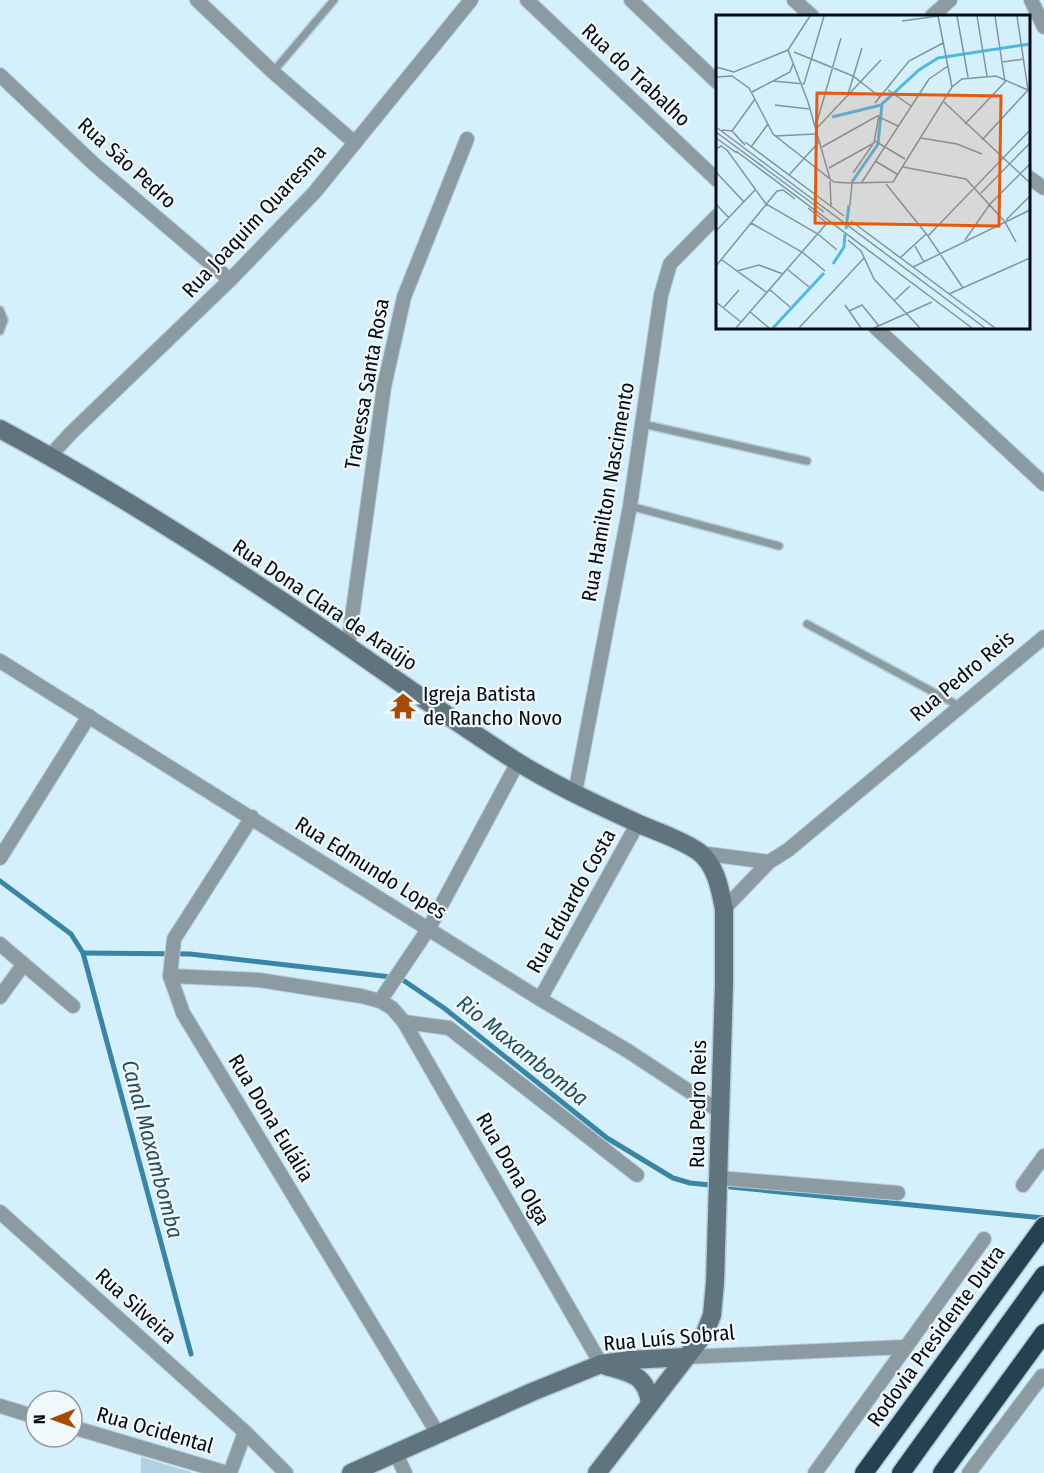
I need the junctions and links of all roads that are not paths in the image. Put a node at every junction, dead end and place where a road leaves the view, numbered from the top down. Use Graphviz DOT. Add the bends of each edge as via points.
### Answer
graph roads {
  1 [pos="197,0"];
  2 [pos="333,0"];
  3 [pos="471,0"];
  4 [pos="527,0"];
  5 [pos="631,0"];
  6 [pos="794,0"];
  7 [pos="950,0"];
  8 [pos="1031,0"];
  9 [pos="811,15"];
  10 [pos="933,15"];
  11 [pos="1044,27"];
  12 [pos="273,72"];
  13 [pos="0,75"];
  14 [pos="716,81"];
  15 [pos="467,139"];
  16 [pos="355,143"];
  17 [pos="1029,178"];
  18 [pos="716,179"];
  19 [pos="1044,188"];
  20 [pos="716,217"];
  21 [pos="230,280"];
  22 [pos="0,310"];
  23 [pos="876,328"];
  24 [pos="0,331"];
  25 [pos="643,424"];
  26 [pos="0,429"];
  27 [pos="50,456"];
  28 [pos="807,460"];
  29 [pos="1044,484"];
  30 [pos="630,506"];
  31 [pos="779,546"];
  32 [pos="807,624"];
  33 [pos="1044,637"];
  34 [pos="348,646"];
  35 [pos="0,661"];
  36 [pos="961,706"];
  37 [pos="89,716"];
  38 [pos="518,762"];
  39 [pos="575,793"];
  40 [pos="252,817"];
  41 [pos="638,823"];
  42 [pos="700,853"];
  43 [pos="2,854"];
  44 [pos="769,862"];
  45 [pos="724,909"];
  46 [pos="429,928"];
  47 [pos="0,944"];
  48 [pos="23,965"];
  49 [pos="170,972"];
  50 [pos="0,997"];
  51 [pos="540,999"];
  52 [pos="380,1001"];
  53 [pos="73,1006"];
  54 [pos="404,1022"];
  55 [pos="719,1111"];
  56 [pos="1044,1156"];
  57 [pos="637,1175"];
  58 [pos="719,1180"];
  59 [pos="1023,1185"];
  60 [pos="898,1193"];
  61 [pos="0,1212"];
  62 [pos="0,1226"];
  63 [pos="1044,1226"];
  64 [pos="21,1232"];
  65 [pos="984,1239"];
  66 [pos="1044,1275"];
  67 [pos="1044,1334"];
  68 [pos="904,1347"];
  69 [pos="686,1357"];
  70 [pos="601,1364"];
  71 [pos="1043,1376"];
  72 [pos="650,1404"];
  73 [pos="0,1406"];
  74 [pos="24,1413"];
  75 [pos="84,1431"];
  76 [pos="245,1432"];
  77 [pos="438,1434"];
  78 [pos="396,1454"];
  79 [pos="228,1473"];
  80 [pos="286,1473"];
  81 [pos="351,1473"];
  82 [pos="405,1473"];
  83 [pos="597,1473"];
  84 [pos="815,1473"];
  85 [pos="864,1473"];
  86 [pos="901,1473"];
  87 [pos="942,1473"];
  88 [pos="969,1473"];
  1 -- 12 [label="street"];
  2 -- 12 [label="lane"];
  3 -- 16 [label="street, Rua Joaquim Quaresma"];
  4 -- 18 [label="street, Rua do Trabalho"];
  5 -- 14 [label="street"];
  6 -- 9 [label="street"];
  7 -- 10 [label="street"];
  8 -- 11 [label="street"];
  12 -- 16 [label="street"];
  13 -- 21 [label="street, Rua São Pedro" via="95,165"];
  15 -- 34 [label="street, Travessa Santa Rosa" via="404,297 392,345"];
  16 -- 21 [label="street, Rua Joaquim Quaresma" via="314,193"];
  17 -- 19 [label="street"];
  20 -- 25 [label="street, Rua Hamilton Nascimento" via="670,264 666,275"];
  21 -- 27 [label="street, Rua Joaquim Quaresma"];
  22 -- 24 [label="lane" via="4,320"];
  23 -- 29 [label="street"];
  25 -- 28 [label="lane"];
  25 -- 30 [label="street, Rua Hamilton Nascimento"];
  26 -- 27 [label="main road, Rua Dona Clara de Araújo"];
  27 -- 34 [label="main road, Rua Dona Clara de Araújo" via="211,555"];
  30 -- 31 [label="lane"];
  30 -- 39 [label="street, Rua Hamilton Nascimento"];
  32 -- 36 [label="lane"];
  33 -- 36 [label="street, Rua Pedro Reis"];
  34 -- 38 [label="main road, Rua Dona Clara de Araújo"];
  35 -- 37 [label="street, Rua Edmundo Lopes"];
  36 -- 44 [label="street, Rua Pedro Reis"];
  37 -- 40 [label="street, Rua Edmundo Lopes"];
  37 -- 43 [label="street"];
  38 -- 39 [label="main road, Rua Dona Clara de Araújo"];
  38 -- 46 [label="street"];
  39 -- 41 [label="main road, Rua Dona Clara de Araújo"];
  40 -- 46 [label="street, Rua Edmundo Lopes"];
  40 -- 49 [label="street, Rua Dona Eulália" via="174,939"];
  41 -- 42 [label="main road, Rua Dona Clara de Araújo"];
  41 -- 51 [label="street, Rua Eduardo Costa"];
  42 -- 44 [label="street"];
  42 -- 45 [label="main road" via="717,880"];
  44 -- 45 [label="street, Rua Pedro Reis"];
  45 -- 55 [label="main road, Rua Pedro Reis"];
  46 -- 51 [label="street, Rua Edmundo Lopes"];
  46 -- 52 [label="street"];
  47 -- 48 [label="street"];
  48 -- 50 [label="street"];
  48 -- 53 [label="street"];
  49 -- 52 [label="street, Rua Dona Olga" via="259,980"];
  49 -- 77 [label="street, Rua Dona Eulália" via="183,1013"];
  51 -- 55 [label="street, Rua Edmundo Lopes"];
  52 -- 54 [label="street, Rua Dona Olga"];
  54 -- 57 [label="street" via="449,1028"];
  54 -- 70 [label="street, Rua Dona Olga"];
  55 -- 58 [label="main road, Rua Pedro Reis"];
  56 -- 59 [label="street"];
  58 -- 60 [label="street"];
  58 -- 69 [label="main road, Rua Pedro Reis" via="712,1315 709,1326"];
  61 -- 64 [label="street, Rua Silveira"];
  62 -- 64 [label="street"];
  63 -- 85 [label="highway, Rodovia Presidente Dutra"];
  64 -- 76 [label="street, Rua Silveira"];
  65 -- 68 [label="street"];
  66 -- 86 [label="highway"];
  67 -- 87 [label="highway"];
  68 -- 69 [label="street, Rua Luís Sobral"];
  68 -- 84 [label="street"];
  69 -- 70 [label="main road, Rua Luís Sobral"];
  69 -- 72 [label="main road, Rua Pedro Reis"];
  70 -- 72 [label="main road" via="639,1378"];
  70 -- 77 [label="main road, Rua Luís Sobral"];
  71 -- 88 [label="street"];
  72 -- 83 [label="main road, Rua Pedro Reis"];
  73 -- 74 [label="street"];
  75 -- 79 [label="street, Rua Ocidental"];
  76 -- 79 [label="street"];
  76 -- 80 [label="street, Rua Silveira"];
  77 -- 78 [label="main road, Rua Luís Sobral"];
  78 -- 81 [label="main road, Rua Luís Sobral"];
  78 -- 82 [label="street"];
}
